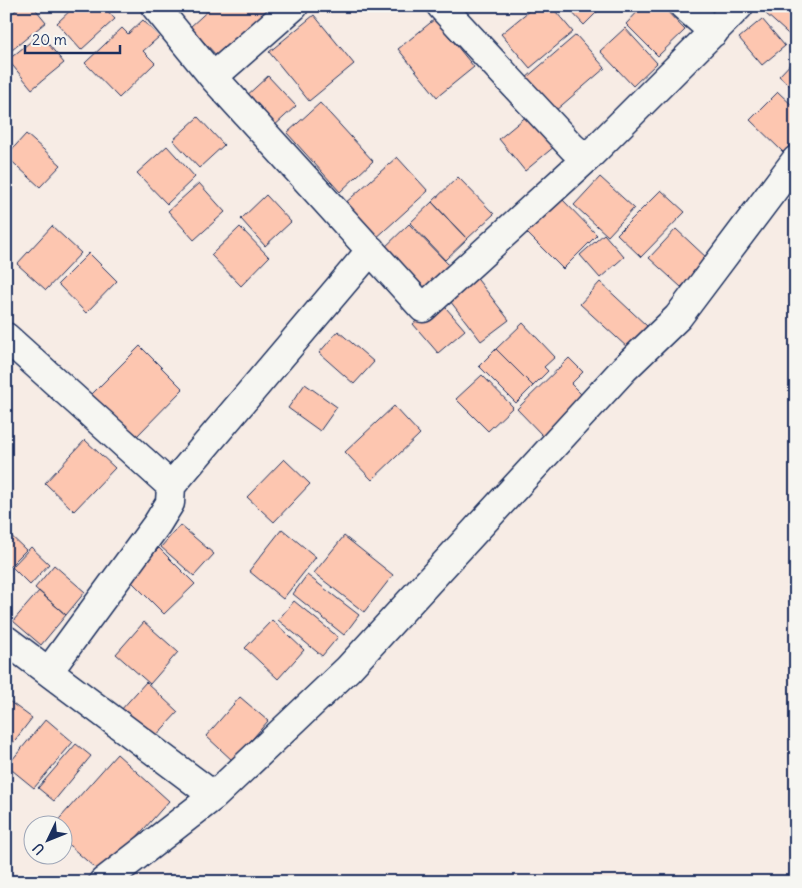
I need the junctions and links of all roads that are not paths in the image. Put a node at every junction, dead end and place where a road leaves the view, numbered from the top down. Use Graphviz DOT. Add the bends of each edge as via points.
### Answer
graph roads {
  1 [pos="155,6"];
  2 [pos="294,6"];
  3 [pos="441,6"];
  4 [pos="684,6"];
  5 [pos="739,6"];
  6 [pos="714,32"];
  7 [pos="213,76"];
  8 [pos="586,160"];
  9 [pos="796,160"];
  10 [pos="371,250"];
  11 [pos="6,337"];
  12 [pos="171,486"];
  13 [pos="6,640"];
  14 [pos="49,671"];
  15 [pos="214,796"];
  16 [pos="103,882"];
  1 -- 7 [label="street"];
  2 -- 7 [label="street"];
  3 -- 8 [label="street"];
  4 -- 6 [label="street"];
  5 -- 6 [label="street"];
  6 -- 8 [label="street"];
  7 -- 10 [label="street"];
  8 -- 10 [label="street" via="423,308"];
  9 -- 15 [label="street" via="678,317 624,369 348,669"];
  10 -- 12 [label="street"];
  11 -- 12 [label="street"];
  12 -- 14 [label="street" via="170,503 157,524"];
  13 -- 14 [label="street"];
  14 -- 15 [label="street"];
  15 -- 16 [label="street"];
}
